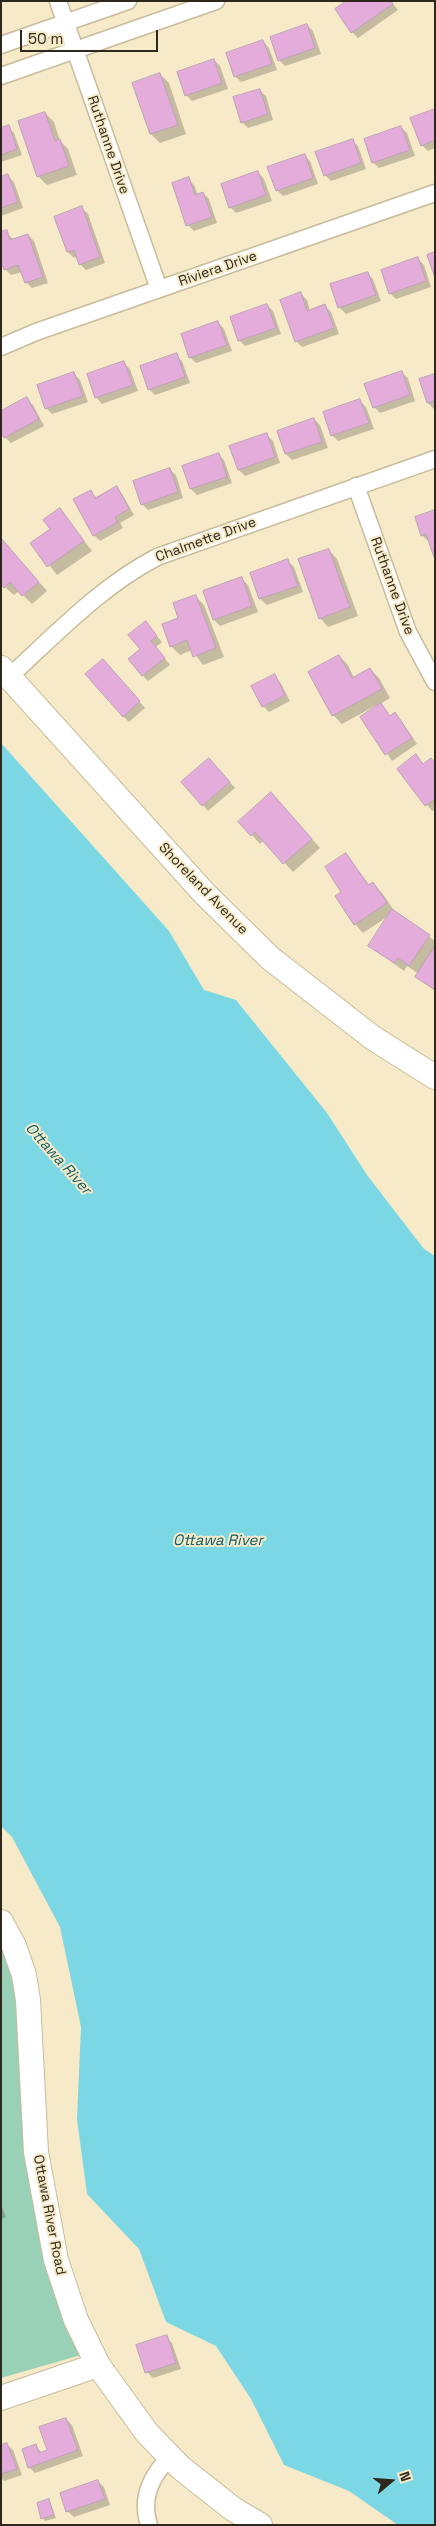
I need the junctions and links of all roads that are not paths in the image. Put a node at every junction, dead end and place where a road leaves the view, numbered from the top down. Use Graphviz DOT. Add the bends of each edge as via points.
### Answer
graph roads {
  1 [pos="58,1"];
  2 [pos="128,1"];
  3 [pos="216,1"];
  4 [pos="65,22"];
  5 [pos="1,45"];
  6 [pos="75,50"];
  7 [pos="1,76"];
  8 [pos="435,193"];
  9 [pos="159,289"];
  10 [pos="1,347"];
  11 [pos="435,458"];
  12 [pos="356,486"];
  13 [pos="5,673"];
  14 [pos="435,682"];
  15 [pos="435,1076"];
  16 [pos="1,1922"];
  17 [pos="98,2365"];
  18 [pos="1,2398"];
  19 [pos="170,2457"];
  20 [pos="143,2522"];
  21 [pos="260,2525"];
  1 -- 4 [label="street, Ruthanne Drive"];
  2 -- 4 [label="street"];
  3 -- 6 [label="street"];
  4 -- 5 [label="street"];
  4 -- 6 [label="street, Ruthanne Drive"];
  6 -- 7 [label="street"];
  6 -- 9 [label="street, Ruthanne Drive"];
  8 -- 9 [label="street, Riviera Drive"];
  9 -- 10 [label="street, Riviera Drive"];
  11 -- 12 [label="street, Chalmette Drive"];
  12 -- 13 [label="street, Chalmette Drive" via="171,551 144,564 93,599"];
  12 -- 14 [label="street, Ruthanne Drive" via="408,632"];
  13 -- 15 [label="street, Shoreland Avenue" via="204,894 270,958 372,1038"];
  16 -- 17 [label="street, Ottawa River Road" via="24,1975 36,2152 56,2260 76,2320"];
  17 -- 18 [label="street"];
  17 -- 19 [label="street, Ottawa River Road" via="125,2406"];
  19 -- 20 [label="street" via="152,2478"];
  19 -- 21 [label="street, Ottawa River Road" via="233,2509"];
}
